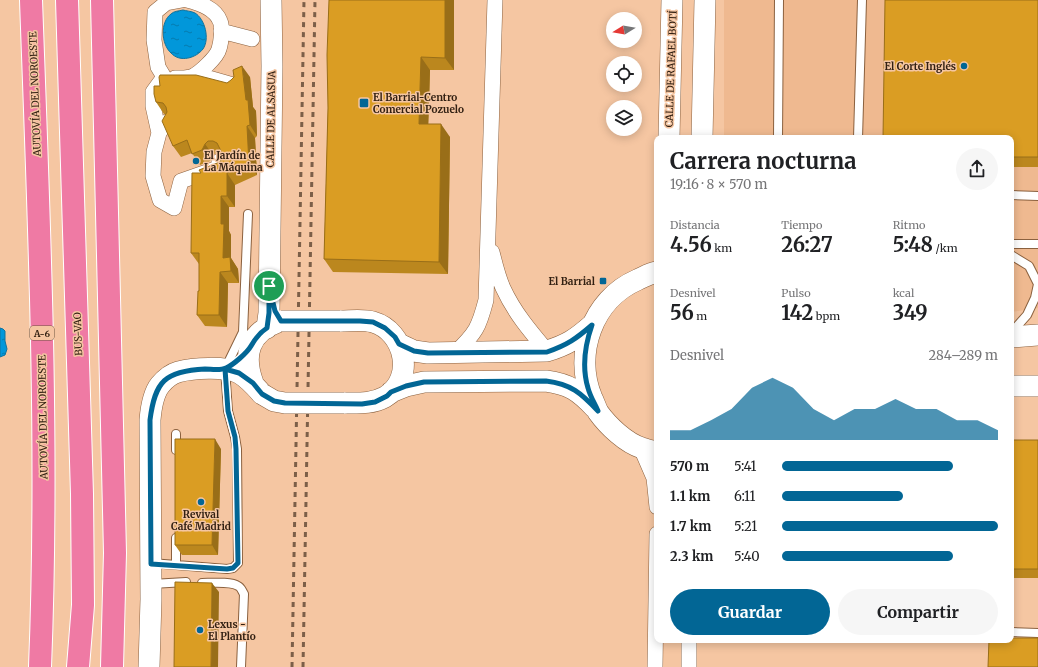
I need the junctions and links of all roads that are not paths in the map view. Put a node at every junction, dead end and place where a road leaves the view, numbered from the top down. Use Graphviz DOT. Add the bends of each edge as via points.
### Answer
graph roads {
  1 [pos="32,0"];
  2 [pos="67,0"];
  3 [pos="102,0"];
  4 [pos="182,0"];
  5 [pos="187,0"];
  6 [pos="271,0"];
  7 [pos="495,0"];
  8 [pos="666,0"];
  9 [pos="672,0"];
  10 [pos="706,0"];
  11 [pos="779,0"];
  12 [pos="862,0"];
  13 [pos="672,24"];
  14 [pos="221,31"];
  15 [pos="252,38"];
  16 [pos="672,45"];
  17 [pos="191,76"];
  18 [pos="164,77"];
  19 [pos="233,85"];
  20 [pos="669,135"];
  21 [pos="677,135"];
  22 [pos="702,135"];
  23 [pos="778,135"];
  24 [pos="858,135"];
  25 [pos="219,161"];
  26 [pos="1014,195"];
  27 [pos="1038,196"];
  28 [pos="248,214"];
  29 [pos="488,240"];
  30 [pos="1014,244"];
  31 [pos="1038,244"];
  32 [pos="1014,257"];
  33 [pos="654,272"];
  34 [pos="274,324"];
  35 [pos="592,325"];
  36 [pos="1014,330"];
  37 [pos="1038,335"];
  38 [pos="1014,337"];
  39 [pos="399,344"];
  40 [pos="251,347"];
  41 [pos="547,352"];
  42 [pos="455,353"];
  43 [pos="225,369"];
  44 [pos="1014,386"];
  45 [pos="1038,386"];
  46 [pos="257,388"];
  47 [pos="391,392"];
  48 [pos="598,411"];
  49 [pos="176,434"];
  50 [pos="649,450"];
  51 [pos="176,458"];
  52 [pos="654,478"];
  53 [pos="176,527"];
  54 [pos="151,564"];
  55 [pos="176,565"];
  56 [pos="151,584"];
  57 [pos="1014,632"];
  58 [pos="1038,633"];
  59 [pos="655,643"];
  60 [pos="689,643"];
  61 [pos="40,667"];
  62 [pos="78,667"];
  63 [pos="112,667"];
  64 [pos="149,667"];
  65 [pos="241,667"];
  66 [pos="655,667"];
  67 [pos="689,667"];
  1 -- 61 [label="highway, AUTOVÍA DEL NOROESTE / A-6" via="40,223 44,457 44,578"];
  2 -- 62 [label="highway, BUS-VAO" via="82,494 83,605"];
  3 -- 63 [label="highway" via="115,552"];
  4 -- 18 [label="street" via="166,3 156,12 154,40 158,67"];
  5 -- 14 [label="street" via="200,3 211,10 220,21"];
  6 -- 34 [label="street, CALLE DE ALSASUA" via="269,286 275,311"];
  7 -- 29 [label="street"];
  8 -- 13 [label="lane"];
  9 -- 13 [label="street, CALLE DE RAFAEL BOTÍ"];
  10 -- 22 [label="street"];
  11 -- 23 [label="lane"];
  12 -- 24 [label="lane"];
  13 -- 16 [label="street, CALLE DE RAFAEL BOTÍ"];
  14 -- 15 [label="street"];
  14 -- 17 [label="street" via="219,50"];
  16 -- 20 [label="street, CALLE DE RAFAEL BOTÍ"];
  16 -- 21 [label="street" via="678,63"];
  17 -- 18 [label="street"];
  17 -- 19 [label="street"];
  18 -- 25 [label="street" via="153,92 153,106 162,128 154,152 153,176 160,200 174,208 181,181 221,167"];
  26 -- 27 [label="lane"];
  28 -- 43 [label="lane" via="242,332"];
  29 -- 41 [label="street" via="502,286 510,302 523,323"];
  29 -- 42 [label="street" via="486,300 481,321 471,337"];
  30 -- 31 [label="lane"];
  32 -- 36 [label="lane" via="1029,266 1038,284 1027,315"];
  33 -- 35 [label="street" via="626,285 611,297"];
  34 -- 39 [label="street, bridge" via="373,322 385,328"];
  34 -- 40 [label="street" via="261,331"];
  35 -- 41 [label="street" via="564,346"];
  35 -- 48 [label="street" via="584,362 588,387"];
  37 -- 38 [label="street"];
  39 -- 42 [label="street" via="414,351"];
  39 -- 47 [label="street" via="404,362 402,375"];
  40 -- 43 [label="street"];
  40 -- 46 [label="street" via="248,369"];
  41 -- 42 [label="street"];
  43 -- 46 [label="street" via="239,373"];
  43 -- 54 [label="street" via="177,372 160,386 154,398 150,420"];
  43 -- 55 [label="lane" via="228,411 236,449 238,563 227,569"];
  44 -- 45 [label="street"];
  46 -- 47 [label="street, bridge" via="274,401 285,403 362,404 375,402"];
  47 -- 48 [label="street" via="424,382 558,382 571,387"];
  48 -- 50 [label="street" via="617,433"];
  49 -- 51 [label="lane"];
  50 -- 52 [label="street"];
  53 -- 55 [label="lane"];
  54 -- 55 [label="lane"];
  54 -- 56 [label="street"];
  56 -- 64 [label="street"];
  56 -- 65 [label="lane" via="184,582 239,586 244,594"];
  57 -- 58 [label="lane"];
  59 -- 66 [label="street"];
  60 -- 67 [label="street"];
}
